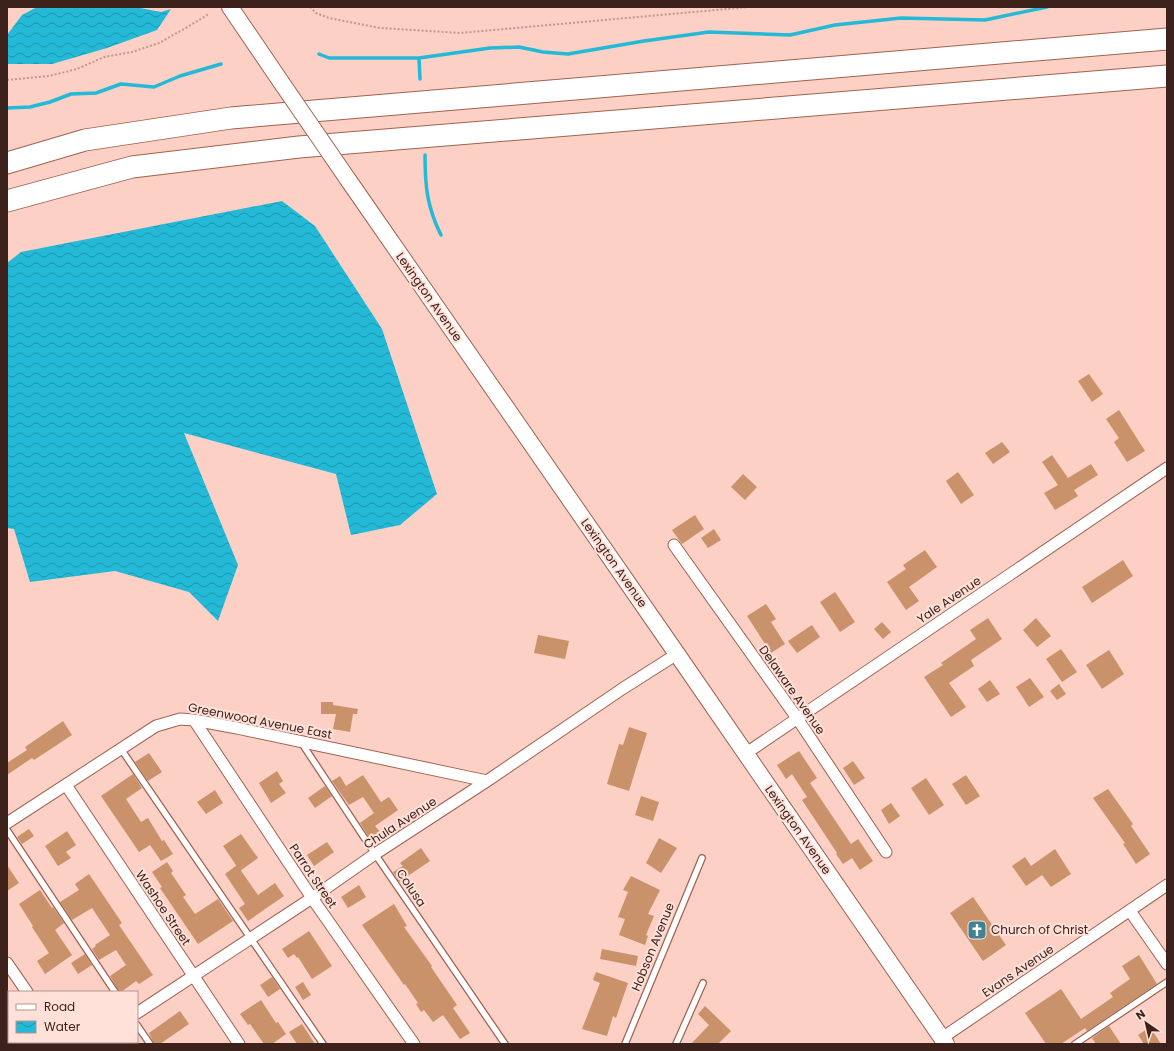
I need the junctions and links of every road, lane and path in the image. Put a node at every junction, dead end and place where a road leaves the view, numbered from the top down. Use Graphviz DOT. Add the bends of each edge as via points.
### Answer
graph roads {
  1 [pos="230,7"];
  2 [pos="310,7"];
  3 [pos="749,7"];
  4 [pos="209,14"];
  5 [pos="1167,39"];
  6 [pos="1167,76"];
  7 [pos="7,80"];
  8 [pos="7,163"];
  9 [pos="7,201"];
  10 [pos="1167,468"];
  11 [pos="674,545"];
  12 [pos="678,654"];
  13 [pos="796,718"];
  14 [pos="194,720"];
  15 [pos="301,742"];
  16 [pos="122,749"];
  17 [pos="745,754"];
  18 [pos="487,781"];
  19 [pos="66,785"];
  20 [pos="7,822"];
  21 [pos="7,830"];
  22 [pos="886,852"];
  23 [pos="375,854"];
  24 [pos="702,858"];
  25 [pos="1167,885"];
  26 [pos="312,898"];
  27 [pos="1130,911"];
  28 [pos="252,938"];
  29 [pos="7,963"];
  30 [pos="1167,964"];
  31 [pos="193,976"];
  32 [pos="1167,982"];
  33 [pos="703,983"];
  34 [pos="25,991"];
  35 [pos="114,991"];
  36 [pos="138,1012"];
  37 [pos="138,1026"];
  38 [pos="944,1041"];
  39 [pos="150,1044"];
  40 [pos="239,1044"];
  41 [pos="324,1044"];
  42 [pos="414,1044"];
  43 [pos="505,1044"];
  44 [pos="625,1044"];
  45 [pos="676,1044"];
  46 [pos="1075,1044"];
  1 -- 12 [label="street, Lexington Avenue, bridge"];
  2 -- 3 [label="path" via="329,18 380,28 460,33"];
  4 -- 7 [label="path" via="159,43 132,52 104,57 78,69 49,76"];
  5 -- 8 [label="highway" via="231,118 85,140"];
  6 -- 9 [label="highway" via="299,147 132,167"];
  10 -- 13 [label="street, Yale Avenue"];
  11 -- 13 [label="street, Delaware Avenue"];
  12 -- 17 [label="street, Lexington Avenue"];
  12 -- 18 [label="street, Chula Avenue"];
  13 -- 17 [label="street, Yale Avenue"];
  13 -- 22 [label="street, Delaware Avenue"];
  14 -- 15 [label="street, Greenwood Avenue East"];
  14 -- 16 [label="street, Greenwood Avenue East" via="180,719 156,726"];
  14 -- 26 [label="street, Parrot Street"];
  15 -- 18 [label="street, Greenwood Avenue East"];
  15 -- 23 [label="lane, Colusa"];
  16 -- 19 [label="street, Greenwood Avenue East"];
  16 -- 28 [label="lane"];
  17 -- 38 [label="street, Lexington Avenue"];
  18 -- 23 [label="street, Chula Avenue"];
  19 -- 20 [label="street, Greenwood Avenue East"];
  19 -- 31 [label="street, Washoe Street"];
  21 -- 35 [label="lane"];
  23 -- 26 [label="street, Chula Avenue"];
  23 -- 43 [label="lane, Colusa"];
  24 -- 44 [label="lane, Hobson Avenue"];
  25 -- 27 [label="street, Evans Avenue"];
  26 -- 28 [label="street, Chula Avenue"];
  26 -- 42 [label="street, Parrot Street"];
  27 -- 30 [label="street"];
  27 -- 38 [label="street, Evans Avenue"];
  28 -- 31 [label="street, Chula Avenue"];
  28 -- 41 [label="lane"];
  29 -- 34 [label="street"];
  31 -- 36 [label="street, Chula Avenue"];
  31 -- 40 [label="street, Washoe Street"];
  32 -- 46 [label="lane"];
  33 -- 45 [label="lane"];
  37 -- 39 [label="lane"];
}
